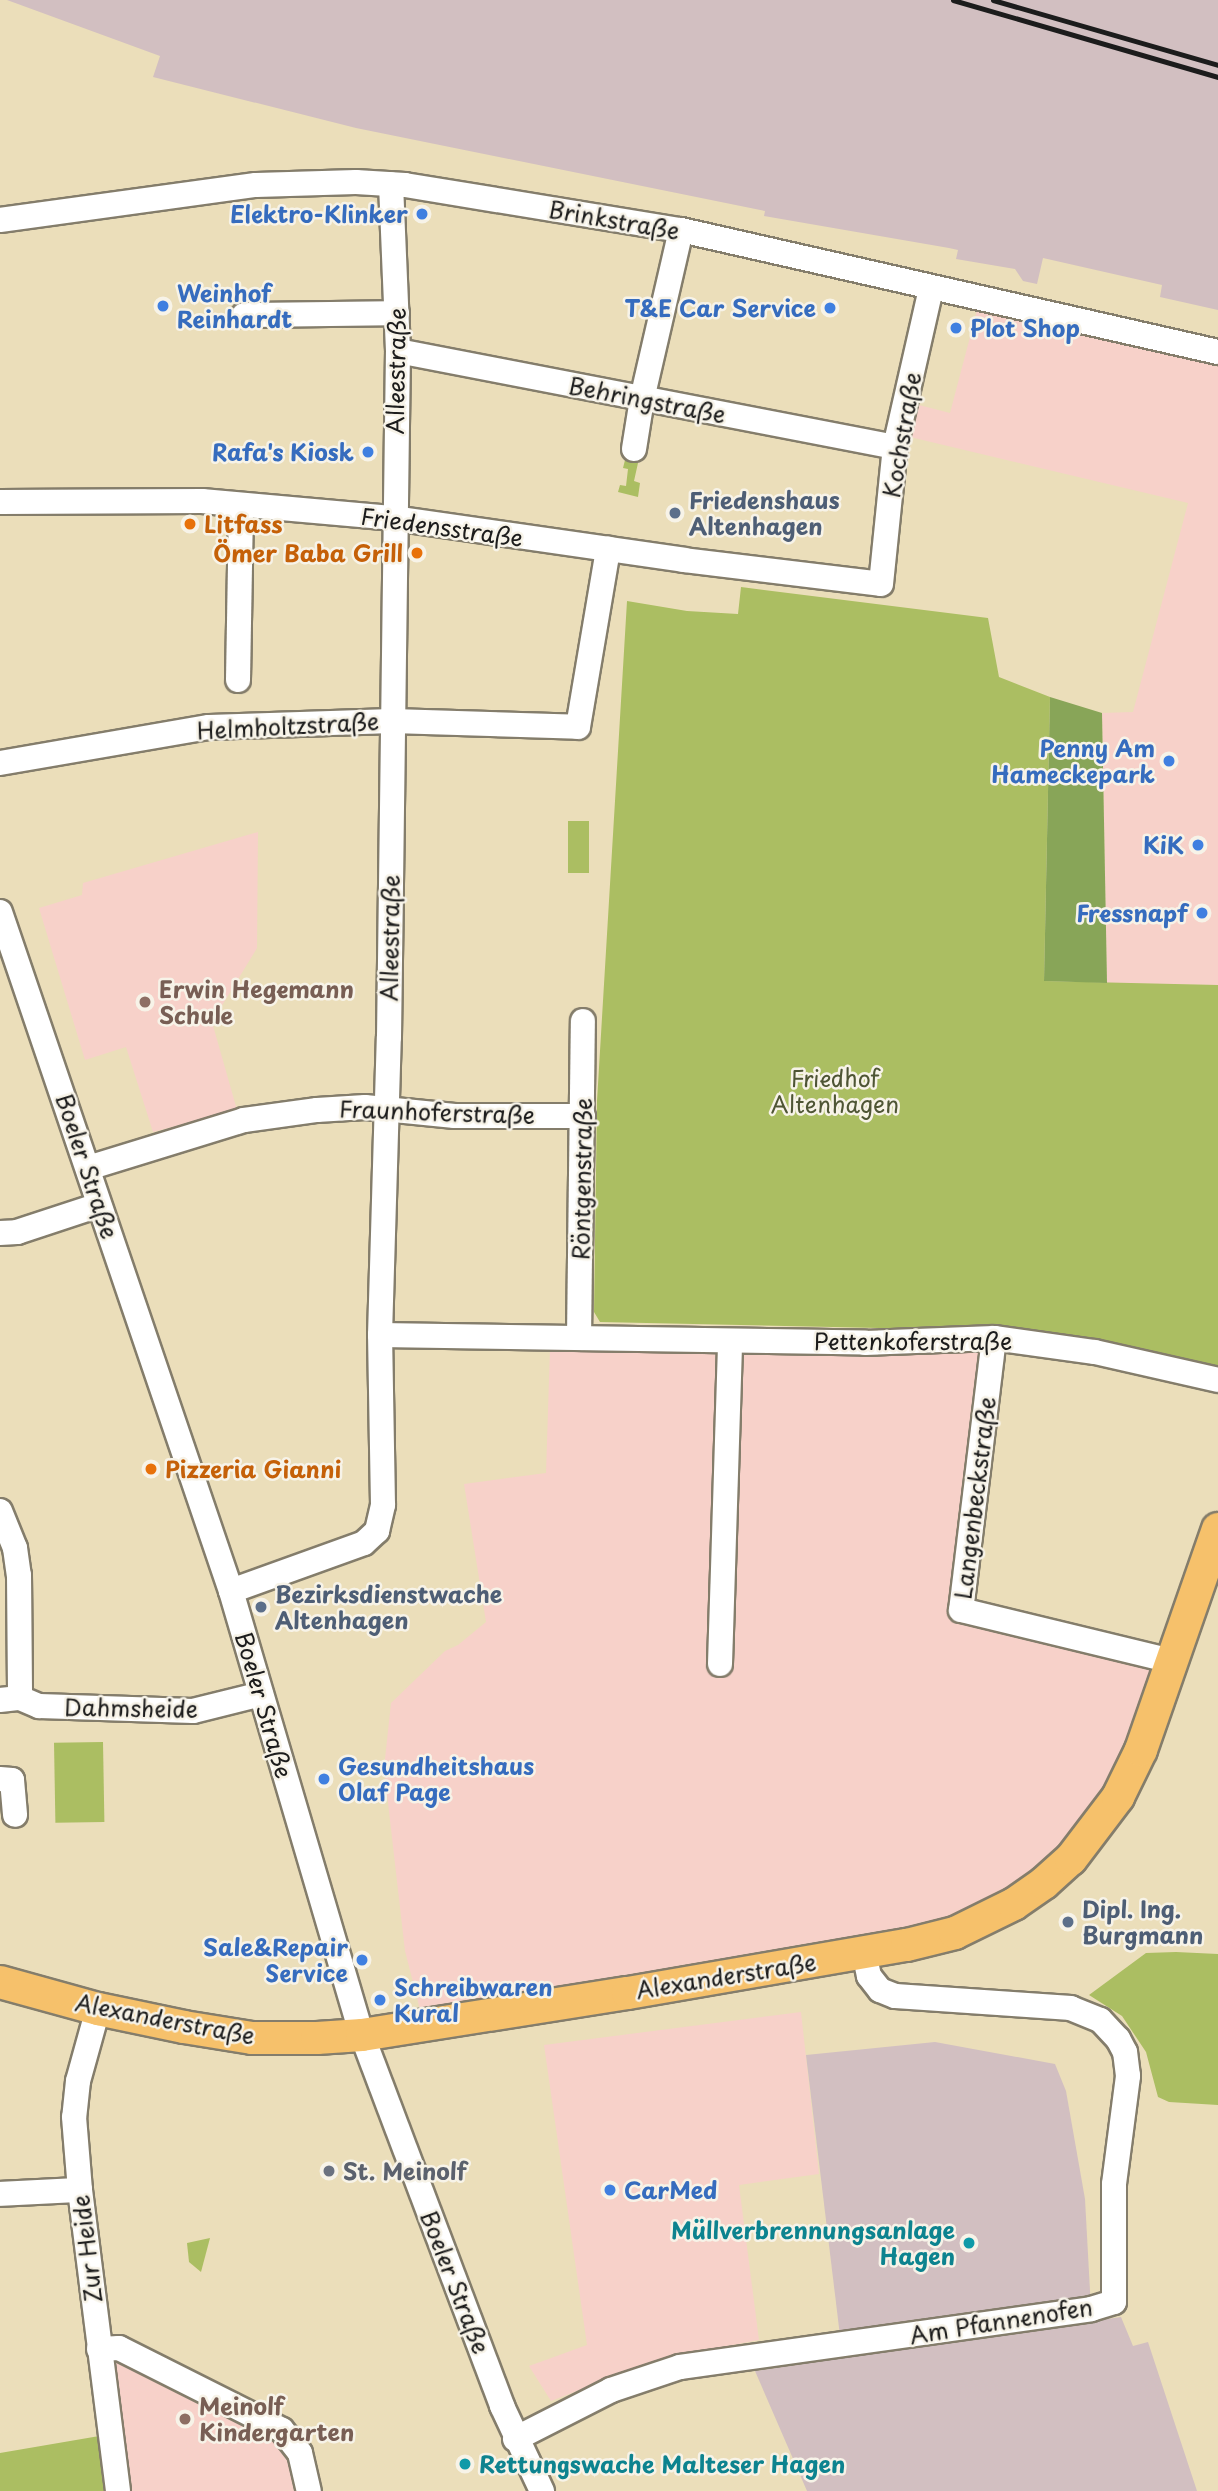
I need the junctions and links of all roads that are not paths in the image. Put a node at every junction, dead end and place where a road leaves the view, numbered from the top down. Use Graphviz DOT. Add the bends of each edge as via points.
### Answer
graph roads {
  1 [pos="391,184"];
  2 [pos="0,220"];
  3 [pos="681,230"];
  4 [pos="931,288"];
  5 [pos="397,313"];
  6 [pos="244,315"];
  7 [pos="398,351"];
  8 [pos="1218,352"];
  9 [pos="642,399"];
  10 [pos="895,447"];
  11 [pos="634,449"];
  12 [pos="0,502"];
  13 [pos="241,505"];
  14 [pos="394,518"];
  15 [pos="608,549"];
  16 [pos="881,584"];
  17 [pos="238,680"];
  18 [pos="392,721"];
  19 [pos="0,763"];
  20 [pos="0,912"];
  21 [pos="583,1021"];
  22 [pos="387,1109"];
  23 [pos="583,1116"];
  24 [pos="88,1168"];
  25 [pos="99,1205"];
  26 [pos="0,1233"];
  27 [pos="380,1335"];
  28 [pos="579,1338"];
  29 [pos="994,1338"];
  30 [pos="730,1341"];
  31 [pos="1218,1380"];
  32 [pos="0,1511"];
  33 [pos="1218,1529"];
  34 [pos="231,1591"];
  35 [pos="1172,1661"];
  36 [pos="720,1664"];
  37 [pos="261,1694"];
  38 [pos="10,1699"];
  39 [pos="0,1779"];
  40 [pos="15,1815"];
  41 [pos="864,1953"];
  42 [pos="0,1982"];
  43 [pos="98,2009"];
  44 [pos="362,2035"];
  45 [pos="80,2190"];
  46 [pos="0,2194"];
  47 [pos="99,2349"];
  48 [pos="515,2439"];
  49 [pos="118,2491"];
  50 [pos="309,2491"];
  51 [pos="542,2491"];
  1 -- 2 [label="street, Brinkstraße" via="256,185"];
  1 -- 3 [label="street, Brinkstraße"];
  1 -- 5 [label="street, Alleestraße"];
  3 -- 4 [label="street, Brinkstraße"];
  3 -- 9 [label="street"];
  4 -- 8 [label="street, Brinkstraße"];
  4 -- 10 [label="street, Kochstraße"];
  5 -- 6 [label="street"];
  5 -- 7 [label="street, Alleestraße"];
  7 -- 9 [label="street, Behringstraße"];
  7 -- 14 [label="street, Alleestraße"];
  9 -- 10 [label="street, Behringstraße"];
  9 -- 11 [label="street"];
  10 -- 16 [label="street, Kochstraße"];
  12 -- 13 [label="street, Friedensstraße" via="202,501"];
  13 -- 14 [label="street, Friedensstraße"];
  13 -- 17 [label="street"];
  14 -- 15 [label="street, Friedensstraße"];
  14 -- 18 [label="street, Alleestraße"];
  15 -- 16 [label="street, Friedensstraße"];
  15 -- 18 [label="street, Helmholtzstraße" via="578,727"];
  18 -- 19 [label="street, Helmholtzstraße" via="209,727"];
  18 -- 22 [label="street, Alleestraße"];
  20 -- 24 [label="street, Boeler Straße"];
  21 -- 23 [label="street, Röntgenstraße"];
  22 -- 23 [label="street, Fraunhoferstraße" via="455,1116"];
  22 -- 24 [label="street, Fraunhoferstraße" via="317,1110 244,1120"];
  22 -- 27 [label="street, Alleestraße"];
  23 -- 28 [label="street, Röntgenstraße"];
  24 -- 25 [label="street, Boeler Straße"];
  25 -- 26 [label="street" via="17,1232"];
  25 -- 34 [label="street, Boeler Straße"];
  27 -- 28 [label="street, Pettenkoferstraße"];
  27 -- 34 [label="street, Alleestraße" via="383,1505 377,1531 354,1548"];
  28 -- 30 [label="street, Pettenkoferstraße"];
  29 -- 30 [label="street, Pettenkoferstraße" via="865,1343"];
  29 -- 31 [label="street, Pettenkoferstraße" via="1095,1353"];
  29 -- 35 [label="street, Langenbeckstraße" via="961,1609"];
  30 -- 36 [label="street"];
  32 -- 38 [label="street" via="15,1548 19,1575"];
  33 -- 35 [label="main road, Alexanderstraße"];
  34 -- 37 [label="street, Boeler Straße"];
  35 -- 41 [label="main road, Alexanderstraße" via="1129,1775 1071,1859 1014,1904 982,1922 936,1939"];
  37 -- 38 [label="street, Dahmsheide" via="193,1711 39,1706"];
  37 -- 44 [label="street, Boeler Straße"];
  39 -- 40 [label="street" via="12,1780"];
  41 -- 44 [label="main road, Alexanderstraße"];
  41 -- 48 [label="street, Am Pfannenofen" via="869,1976 880,1990 895,1996 1071,2008 1101,2020 1118,2039 1128,2076 1114,2184 1114,2302 1091,2309 680,2367 611,2390"];
  42 -- 43 [label="main road, Alexanderstraße"];
  43 -- 44 [label="main road, Alexanderstraße" via="252,2038"];
  43 -- 45 [label="street, Zur Heide" via="75,2099"];
  44 -- 48 [label="street, Boeler Straße"];
  45 -- 46 [label="street"];
  45 -- 47 [label="street, Zur Heide"];
  47 -- 49 [label="street, Zur Heide"];
  47 -- 50 [label="street" via="119,2348 282,2430 300,2453"];
  48 -- 51 [label="street, Boeler Straße"];
}
